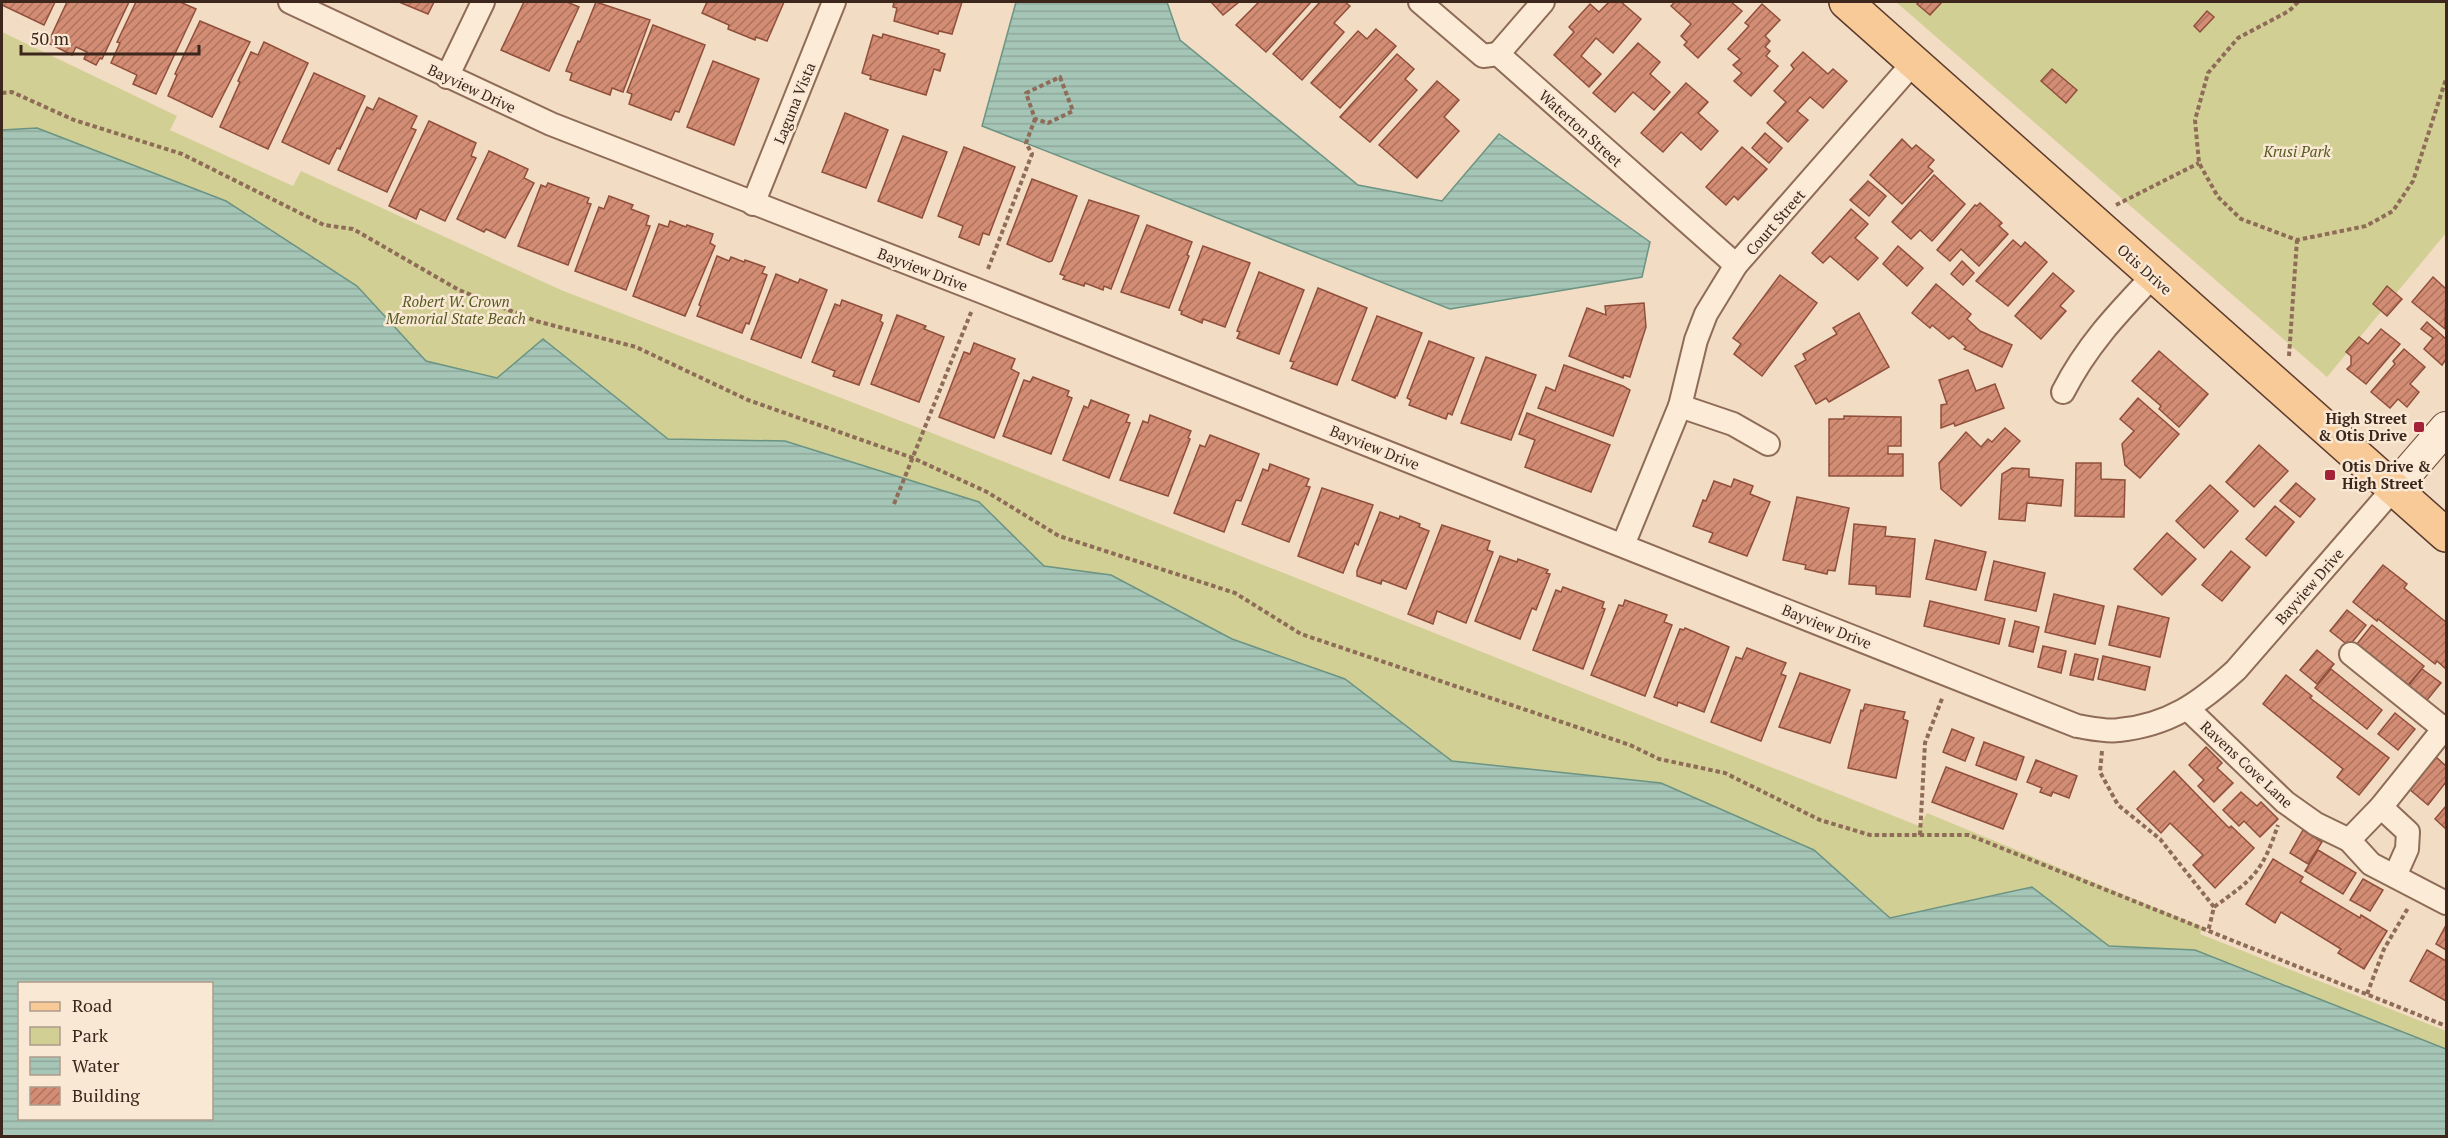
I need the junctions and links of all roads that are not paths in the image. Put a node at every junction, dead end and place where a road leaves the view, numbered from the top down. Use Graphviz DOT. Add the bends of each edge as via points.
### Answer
graph roads {
  1 [pos="290,2"];
  2 [pos="483,2"];
  3 [pos="834,2"];
  4 [pos="1420,2"];
  5 [pos="1543,2"];
  6 [pos="1846,2"];
  7 [pos="1498,54"];
  8 [pos="1914,62"];
  9 [pos="447,76"];
  10 [pos="753,204"];
  11 [pos="1736,266"];
  12 [pos="2152,276"];
  13 [pos="2063,392"];
  14 [pos="1680,406"];
  15 [pos="2446,428"];
  16 [pos="1768,444"];
  17 [pos="2394,488"];
  18 [pos="2446,535"];
  19 [pos="1623,545"];
  20 [pos="2351,654"];
  21 [pos="2188,709"];
  22 [pos="2445,728"];
  23 [pos="2381,807"];
  24 [pos="2349,840"];
  25 [pos="2395,876"];
  26 [pos="2446,903"];
  1 -- 9 [label="street, Bayview Drive"];
  2 -- 9 [label="street"];
  3 -- 10 [label="street, Laguna Vista"];
  4 -- 7 [label="street, Waterton Street" via="1483,56"];
  5 -- 7 [label="street"];
  6 -- 8 [label="main road, Otis Drive"];
  7 -- 11 [label="street, Waterton Street"];
  8 -- 11 [label="street, Court Street"];
  8 -- 12 [label="main road, Otis Drive"];
  9 -- 10 [label="street, Bayview Drive" via="551,124"];
  10 -- 19 [label="street, Bayview Drive"];
  11 -- 14 [label="street, Court Street" via="1706,314"];
  12 -- 13 [label="street" via="2095,339"];
  12 -- 17 [label="main road, Otis Drive"];
  14 -- 16 [label="street" via="1733,424"];
  14 -- 19 [label="street, Court Street"];
  15 -- 17 [label="main road"];
  17 -- 18 [label="main road, Otis Drive"];
  17 -- 21 [label="street, Bayview Drive" via="2236,670"];
  19 -- 21 [label="street, Bayview Drive" via="2077,726 2117,730 2154,723"];
  20 -- 22 [label="street"];
  21 -- 24 [label="street, Ravens Cove Lane" via="2285,802 2316,824"];
  22 -- 23 [label="street"];
  23 -- 24 [label="street"];
  23 -- 25 [label="street" via="2408,832 2408,849"];
  24 -- 25 [label="street, Ravens Cove Lane" via="2371,864"];
  25 -- 26 [label="street, Ravens Cove Lane"];
}
